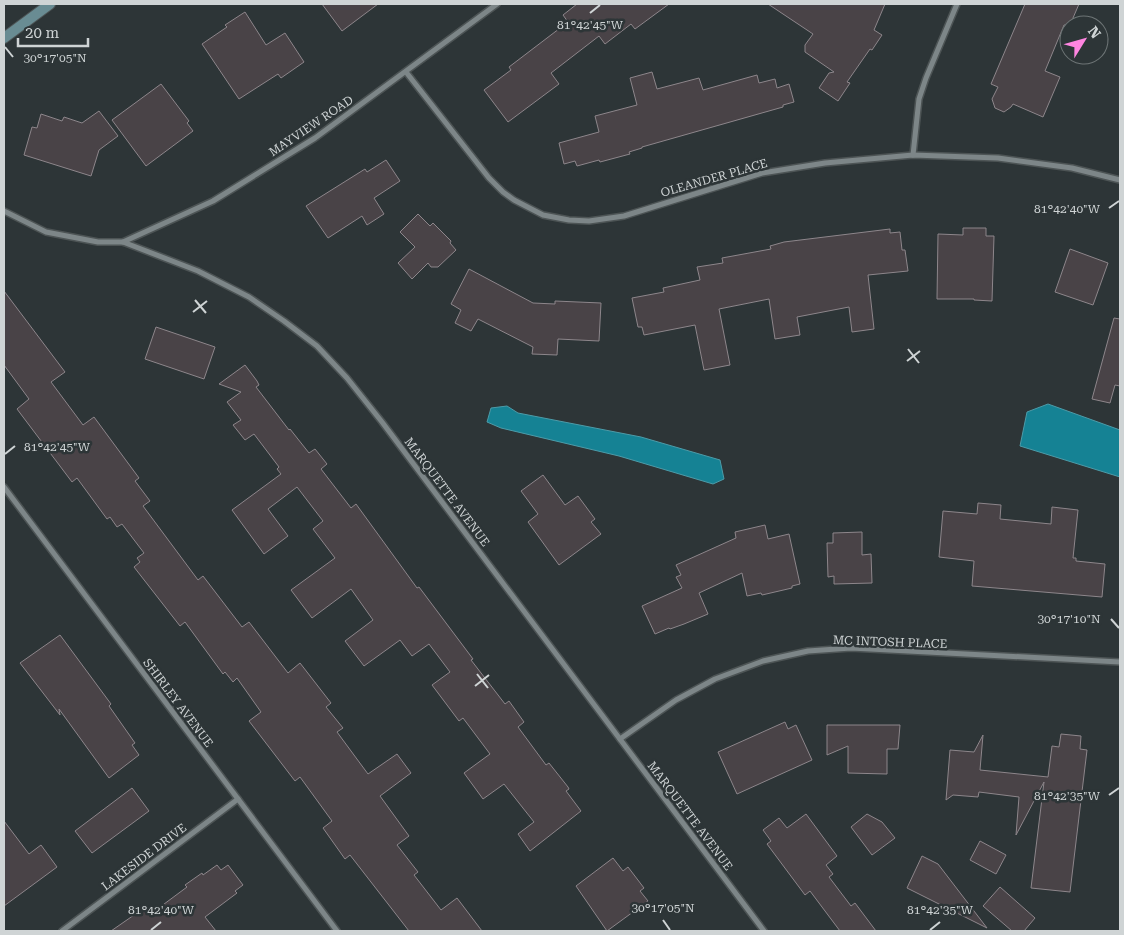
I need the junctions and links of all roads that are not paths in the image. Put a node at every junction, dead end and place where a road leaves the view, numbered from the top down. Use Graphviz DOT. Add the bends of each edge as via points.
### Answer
graph roads {
  1 [pos="50,4"];
  2 [pos="497,4"];
  3 [pos="957,4"];
  4 [pos="4,38"];
  5 [pos="406,72"];
  6 [pos="913,155"];
  7 [pos="1120,180"];
  8 [pos="4,211"];
  9 [pos="123,242"];
  10 [pos="4,487"];
  11 [pos="1120,662"];
  12 [pos="620,738"];
  13 [pos="238,799"];
  14 [pos="62,931"];
  15 [pos="337,931"];
  16 [pos="764,931"];
  1 -- 4 [label="main road"];
  2 -- 5 [label="street, MAYVIEW ROAD"];
  3 -- 6 [label="street" via="919,99"];
  5 -- 6 [label="street, OLEANDER PLACE" via="503,192 543,214 569,220 624,216 762,173"];
  5 -- 9 [label="street, MAYVIEW ROAD" via="315,138 213,201"];
  6 -- 7 [label="street, OLEANDER PLACE" via="998,158 1072,168"];
  8 -- 9 [label="street, MARQUETTE AVENUE" via="46,232 98,242"];
  9 -- 12 [label="street, MARQUETTE AVENUE" via="198,271 249,297 317,346 382,422"];
  10 -- 13 [label="street, SHIRLEY AVENUE"];
  11 -- 12 [label="street, MC INTOSH PLACE" via="851,648 808,651 763,661 715,680 676,700"];
  12 -- 16 [label="street, MARQUETTE AVENUE"];
  13 -- 14 [label="street, LAKESIDE DRIVE"];
  13 -- 15 [label="street, SHIRLEY AVENUE"];
}
